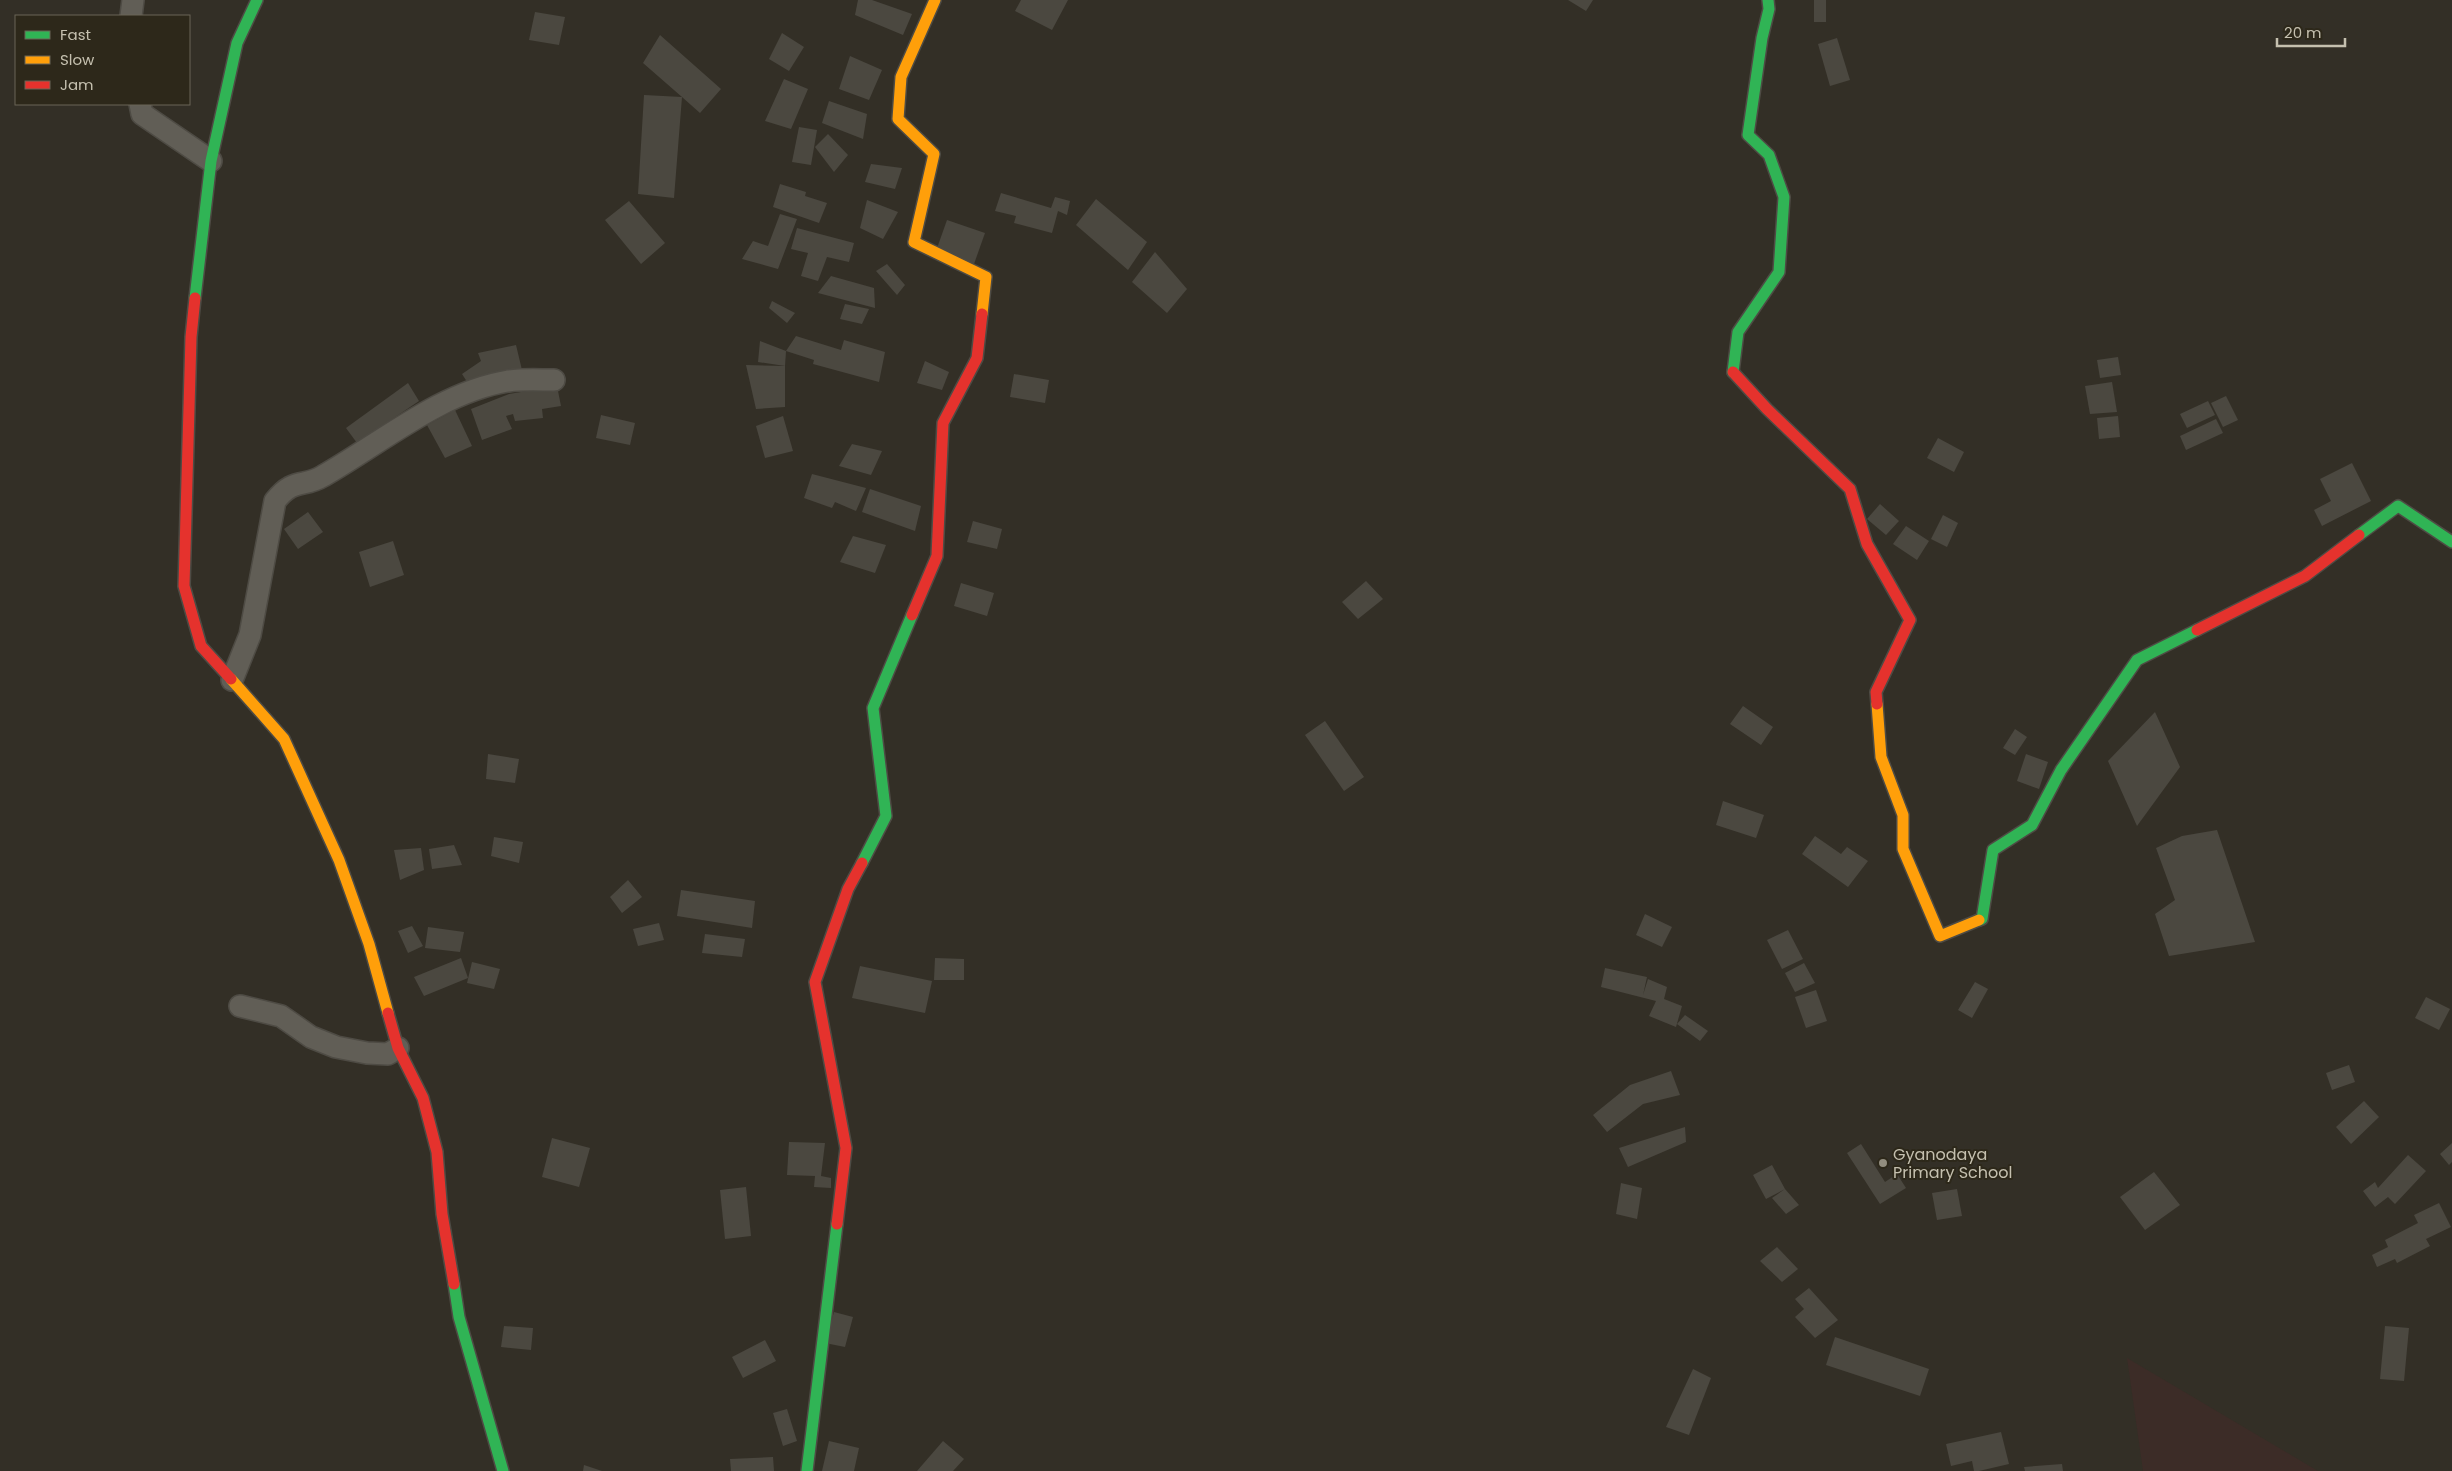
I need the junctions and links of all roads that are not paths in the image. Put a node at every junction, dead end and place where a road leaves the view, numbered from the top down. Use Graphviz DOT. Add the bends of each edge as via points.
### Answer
graph roads {
  1 [pos="133,0"];
  2 [pos="257,0"];
  3 [pos="935,0"];
  4 [pos="1768,0"];
  5 [pos="131,15"];
  6 [pos="140,105"];
  7 [pos="211,161"];
  8 [pos="554,380"];
  9 [pos="2452,542"];
  10 [pos="232,680"];
  11 [pos="240,1006"];
  12 [pos="398,1048"];
  13 [pos="503,1471"];
  14 [pos="807,1471"];
  1 -- 5 [label="street"];
  2 -- 7 [label="street" via="237,43"];
  3 -- 14 [label="street" via="901,77 898,119 934,154 914,242 986,278 977,358 942,423 937,556 873,708 886,816 848,889 815,982 846,1148"];
  4 -- 9 [label="street" via="1748,135 1769,155 1784,197 1779,272 1738,332 1732,371 1850,489 1867,544 1910,620 1876,692 1881,758 1903,815 1903,849 1940,936 1982,919 1993,850 2032,825 2061,770 2136,660 2305,576 2398,506"];
  6 -- 7 [label="street" via="142,114"];
  7 -- 10 [label="street" via="191,337 184,586 201,646"];
  8 -- 10 [label="street" via="508,381 452,398 321,478 295,483 283,491 275,502 250,635"];
  10 -- 12 [label="street" via="284,739 339,860 369,944"];
  11 -- 12 [label="street" via="281,1016 311,1037 336,1047 388,1054"];
  12 -- 13 [label="street" via="423,1098 434,1143 459,1317"];
}
